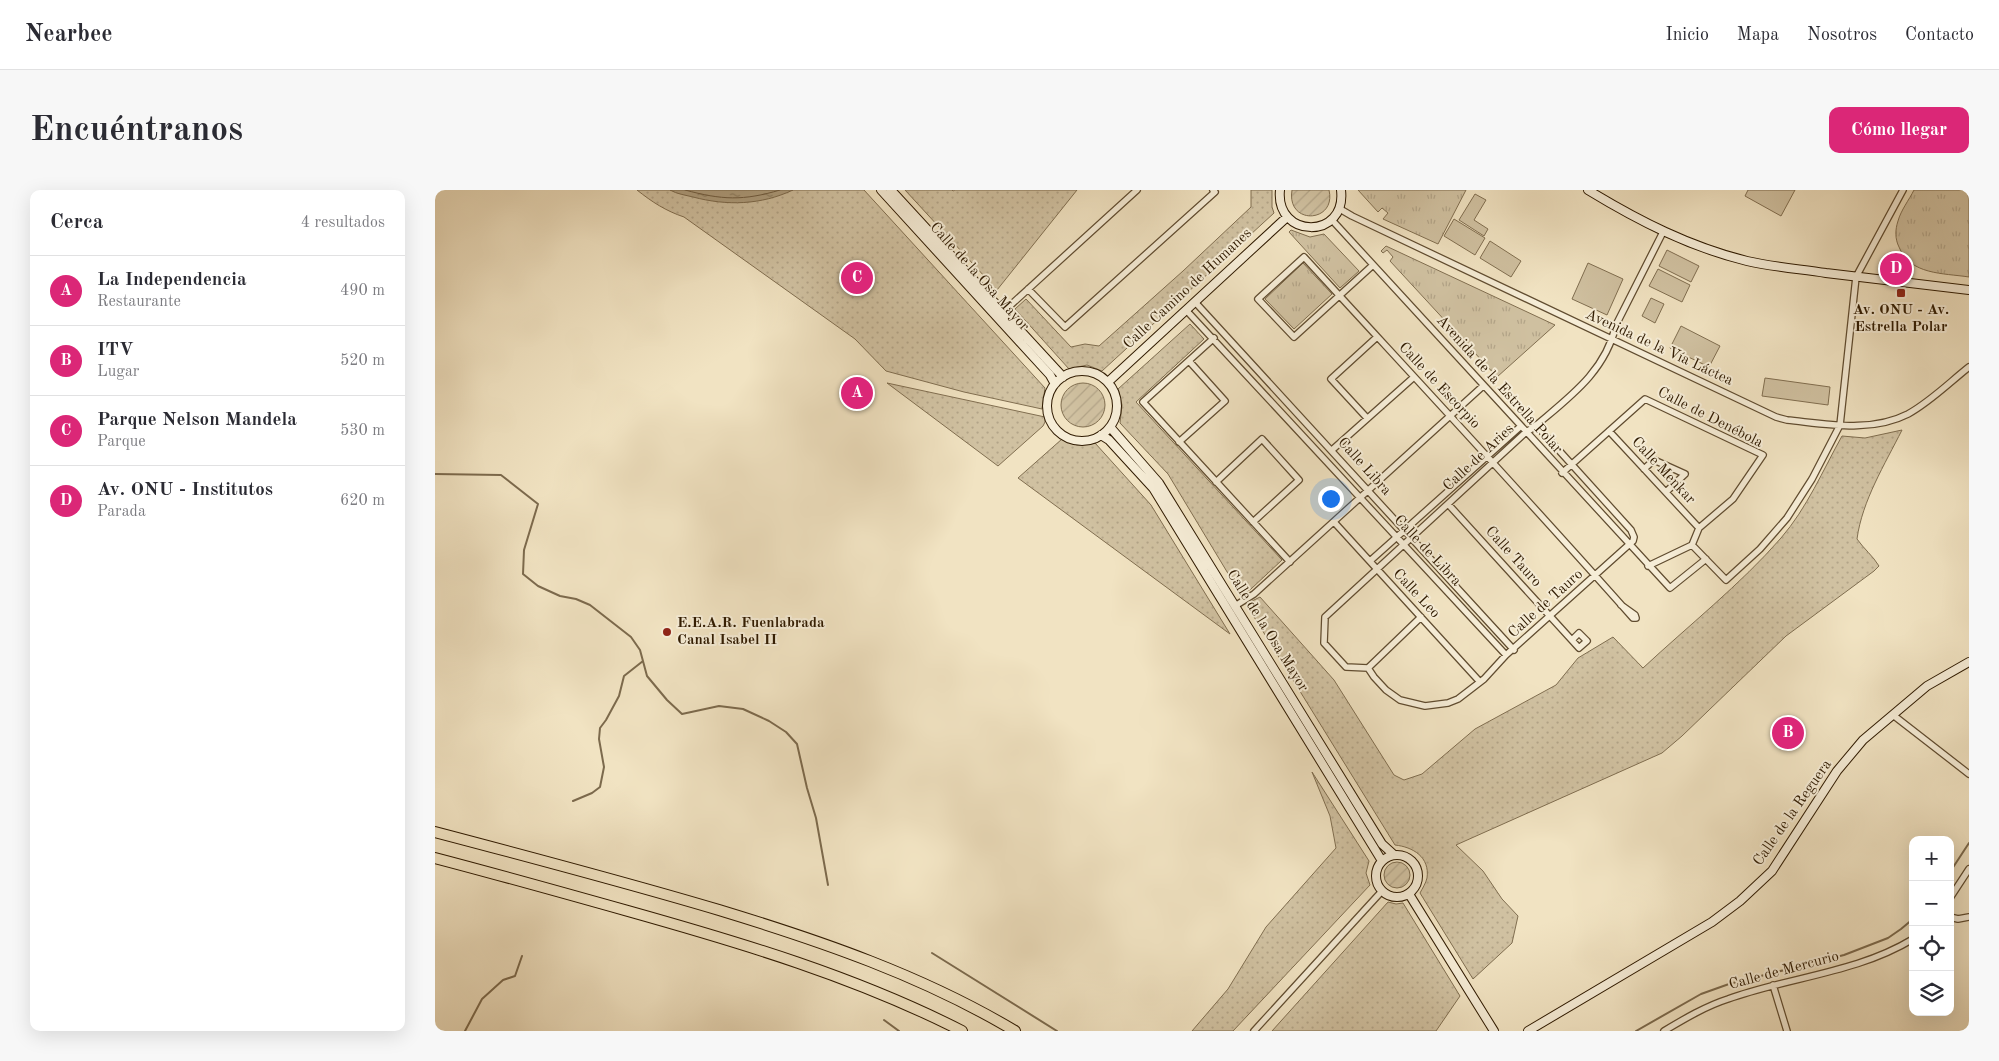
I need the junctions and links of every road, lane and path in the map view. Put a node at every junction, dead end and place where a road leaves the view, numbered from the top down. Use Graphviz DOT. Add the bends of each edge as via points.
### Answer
graph roads {
  1 [pos="881,190"];
  2 [pos="891,190"];
  3 [pos="1137,190"];
  4 [pos="1213,190"];
  5 [pos="1280,190"];
  6 [pos="1341,190"];
  7 [pos="1588,190"];
  8 [pos="1903,190"];
  9 [pos="1340,209"];
  10 [pos="1287,217"];
  11 [pos="1331,220"];
  12 [pos="1663,232"];
  13 [pos="1373,266"];
  14 [pos="1856,277"];
  15 [pos="1028,289"];
  16 [pos="1969,290"];
  17 [pos="1339,295"];
  18 [pos="1195,302"];
  19 [pos="1186,310"];
  20 [pos="1003,312"];
  21 [pos="1377,337"];
  22 [pos="1214,338"];
  23 [pos="1613,340"];
  24 [pos="1189,361"];
  25 [pos="1969,366"];
  26 [pos="1063,377"];
  27 [pos="1414,377"];
  28 [pos="1108,382"];
  29 [pos="1055,384"];
  30 [pos="1483,386"];
  31 [pos="1450,416"];
  32 [pos="1367,418"];
  33 [pos="1536,425"];
  34 [pos="1840,425"];
  35 [pos="1521,426"];
  36 [pos="1110,427"];
  37 [pos="1609,431"];
  38 [pos="1526,432"];
  39 [pos="1101,435"];
  40 [pos="1179,442"];
  41 [pos="1332,450"];
  42 [pos="1487,457"];
  43 [pos="1492,463"];
  44 [pos="1572,464"];
  45 [pos="1644,468"];
  46 [pos="1562,473"];
  47 [pos="1216,482"];
  48 [pos="1368,490"];
  49 [pos="1666,492"];
  50 [pos="1360,497"];
  51 [pos="1448,504"];
  52 [pos="1253,522"];
  53 [pos="1334,522"];
  54 [pos="1699,528"];
  55 [pos="1405,531"];
  56 [pos="1411,537"];
  57 [pos="1397,538"];
  58 [pos="1403,544"];
  59 [pos="1629,545"];
  60 [pos="1692,545"];
  61 [pos="1706,559"];
  62 [pos="1289,562"];
  63 [pos="1370,562"];
  64 [pos="1648,566"];
  65 [pos="1377,570"];
  66 [pos="1595,576"];
  67 [pos="1621,605"];
  68 [pos="1235,606"];
  69 [pos="1421,617"];
  70 [pos="1550,617"];
  71 [pos="1571,640"];
  72 [pos="1514,650"];
  73 [pos="1506,656"];
  74 [pos="1969,662"];
  75 [pos="1368,668"];
  76 [pos="1480,682"];
  77 [pos="1893,715"];
  78 [pos="1969,774"];
  79 [pos="435,832"];
  80 [pos="1393,854"];
  81 [pos="435,858"];
  82 [pos="1382,861"];
  83 [pos="1969,869"];
  84 [pos="1383,891"];
  85 [pos="1954,892"];
  86 [pos="1409,894"];
  87 [pos="1969,917"];
  88 [pos="1954,918"];
  89 [pos="1909,941"];
  90 [pos="1773,986"];
  91 [pos="962,1031"];
  92 [pos="1015,1031"];
  93 [pos="1254,1031"];
  94 [pos="1494,1031"];
  95 [pos="1528,1031"];
  96 [pos="1664,1031"];
  97 [pos="1787,1031"];
  1 -- 29 [label="street, Calle de la Osa Mayor"];
  2 -- 20 [label="street, Calle de la Osa Mayor"];
  3 -- 15 [label="street"];
  4 -- 15 [label="street" via="1215,192 1065,327"];
  5 -- 10 [label="street" via="1281,204"];
  6 -- 9 [label="street"];
  7 -- 12 [label="street"];
  8 -- 14 [label="street"];
  9 -- 11 [label="street"];
  9 -- 23 [label="street, Avenida de la Vía Láctea"];
  10 -- 11 [label="street" via="1304,227 1313,228"];
  10 -- 18 [label="street, Calle Camino de Humanes"];
  11 -- 13 [label="street, Avenida de la Estrella Polar"];
  12 -- 14 [label="street" via="1747,261"];
  12 -- 23 [label="street, Calle de Aries"];
  13 -- 17 [label="street, Calle de Escorpio"];
  13 -- 30 [label="street, Avenida de la Estrella Polar"];
  14 -- 16 [label="street"];
  14 -- 34 [label="street"];
  15 -- 20 [label="street"];
  17 -- 17 [label="street, Calle de Escorpio" via="1304,257 1258,299 1294,337"];
  17 -- 21 [label="street, Calle de Escorpio"];
  18 -- 19 [label="street, Calle Camino de Humanes"];
  18 -- 41 [label="street, Calle Libra"];
  19 -- 22 [label="street, Calle de Libra"];
  19 -- 28 [label="street, Calle Camino de Humanes"];
  20 -- 26 [label="street, Calle de la Osa Mayor"];
  21 -- 27 [label="street, Calle de Escorpio"];
  21 -- 32 [label="street" via="1331,379"];
  22 -- 24 [label="street"];
  22 -- 50 [label="street, Calle de Libra"];
  23 -- 33 [label="street, Calle de Aries" via="1591,378"];
  23 -- 34 [label="street, Avenida de la Vía Láctea" via="1776,417"];
  24 -- 40 [label="street" via="1143,402"];
  24 -- 40 [label="street" via="1225,401"];
  25 -- 34 [label="street, Avenida de la Vía Láctea" via="1909,413 1875,425"];
  26 -- 28 [label="street" via="1081,371 1100,376"];
  26 -- 29 [label="street"];
  27 -- 31 [label="street, Calle de Escorpio"];
  27 -- 32 [label="street"];
  28 -- 36 [label="street" via="1117,404"];
  29 -- 39 [label="street" via="1048,400 1049,414 1057,430 1075,440"];
  30 -- 31 [label="street"];
  30 -- 35 [label="street, Avenida de la Estrella Polar"];
  31 -- 42 [label="street, Calle de Escorpio"];
  31 -- 48 [label="street"];
  32 -- 41 [label="street"];
  33 -- 38 [label="street, Calle de Aries"];
  33 -- 44 [label="street"];
  34 -- 61 [label="street" via="1787,518 1760,549 1726,580"];
  35 -- 38 [label="street, Avenida de la Estrella Polar"];
  35 -- 42 [label="street, Calle de Aries"];
  36 -- 39 [label="street"];
  36 -- 68 [label="street, Calle de la Osa Mayor" via="1159,483"];
  37 -- 44 [label="street, Calle de Denébola"];
  37 -- 45 [label="street, Calle Menkar"];
  37 -- 54 [label="street, Calle de Denébola" via="1645,399 1763,455 1733,499"];
  38 -- 43 [label="street, Calle de Aries"];
  38 -- 46 [label="street, Avenida de la Estrella Polar"];
  39 -- 82 [label="street, Calle de la Osa Mayor" via="1153,488"];
  40 -- 47 [label="street"];
  41 -- 48 [label="street, Calle Libra"];
  42 -- 43 [label="street, Calle de Escorpio"];
  42 -- 55 [label="street, Calle de Aries"];
  43 -- 51 [label="street, Calle de Aries"];
  43 -- 66 [label="street, Calle de Escorpio"];
  44 -- 46 [label="street, Calle de Denébola"];
  44 -- 59 [label="street" via="1633,532 1633,541"];
  45 -- 49 [label="street, Calle Menkar"];
  45 -- 49 [label="street" via="1654,460 1685,474"];
  46 -- 59 [label="street, Avenida de la Estrella Polar"];
  47 -- 52 [label="street"];
  47 -- 52 [label="street" via="1262,439 1299,480"];
  48 -- 50 [label="street"];
  48 -- 55 [label="street, Calle Libra"];
  49 -- 54 [label="street, Calle Menkar"];
  50 -- 53 [label="street"];
  50 -- 57 [label="street, Calle de Libra"];
  51 -- 56 [label="street, Calle de Aries"];
  51 -- 70 [label="street, Calle Tauro"];
  52 -- 62 [label="street"];
  53 -- 62 [label="street"];
  53 -- 63 [label="street, Calle Leo"];
  54 -- 60 [label="street, Calle de Denébola"];
  55 -- 56 [label="street, Calle Libra"];
  55 -- 57 [label="street, Calle de Aries"];
  56 -- 58 [label="street, Calle de Aries"];
  56 -- 72 [label="street, Calle Libra"];
  57 -- 58 [label="street, Calle de Libra"];
  57 -- 63 [label="street, Calle de Aries"];
  58 -- 65 [label="street, Calle de Aries"];
  58 -- 73 [label="street, Calle de Libra"];
  59 -- 64 [label="street, Avenida de la Estrella Polar"];
  59 -- 66 [label="street, Calle de Tauro"];
  60 -- 61 [label="street"];
  60 -- 64 [label="street"];
  61 -- 64 [label="street, Avenida de la Estrella Polar" via="1670,588"];
  62 -- 68 [label="street" via="1254,594"];
  63 -- 65 [label="street, Calle Leo"];
  65 -- 69 [label="street, Calle Leo"];
  65 -- 75 [label="street, Calle de Aries" via="1325,617 1324,643 1346,667"];
  66 -- 67 [label="street, Calle de Escorpio"];
  66 -- 70 [label="street, Calle de Tauro"];
  68 -- 80 [label="street, Calle de la Osa Mayor" via="1382,844"];
  69 -- 75 [label="street"];
  69 -- 76 [label="street, Calle Leo"];
  70 -- 71 [label="street, Calle Tauro"];
  70 -- 72 [label="street, Calle de Tauro"];
  71 -- 71 [label="street, Calle Tauro" via="1579,648 1587,641 1579,633"];
  72 -- 73 [label="street, Calle de Tauro"];
  73 -- 76 [label="street, Calle de Tauro"];
  74 -- 77 [label="street, Calle de la Reguera" via="1927,686"];
  75 -- 76 [label="street" via="1400,700 1425,706 1448,703"];
  77 -- 78 [label="street"];
  77 -- 95 [label="street, Calle de la Reguera" via="1863,740 1841,767 1772,870 1740,901 1712,922"];
  79 -- 92 [label="highway" via="670,895 829,946 915,980"];
  80 -- 82 [label="street"];
  80 -- 86 [label="street" via="1405,856 1416,866 1417,882"];
  81 -- 91 [label="highway" via="786,958 898,1000"];
  82 -- 84 [label="street" via="1377,870 1377,880"];
  83 -- 85 [label="street"];
  84 -- 86 [label="street" via="1396,897"];
  84 -- 93 [label="street"];
  86 -- 94 [label="street"];
  87 -- 88 [label="street"];
  89 -- 90 [label="street, Calle de Mercurio" via="1863,962"];
  90 -- 96 [label="street, Calle de Mercurio" via="1721,1002"];
  90 -- 97 [label="street"];
}
